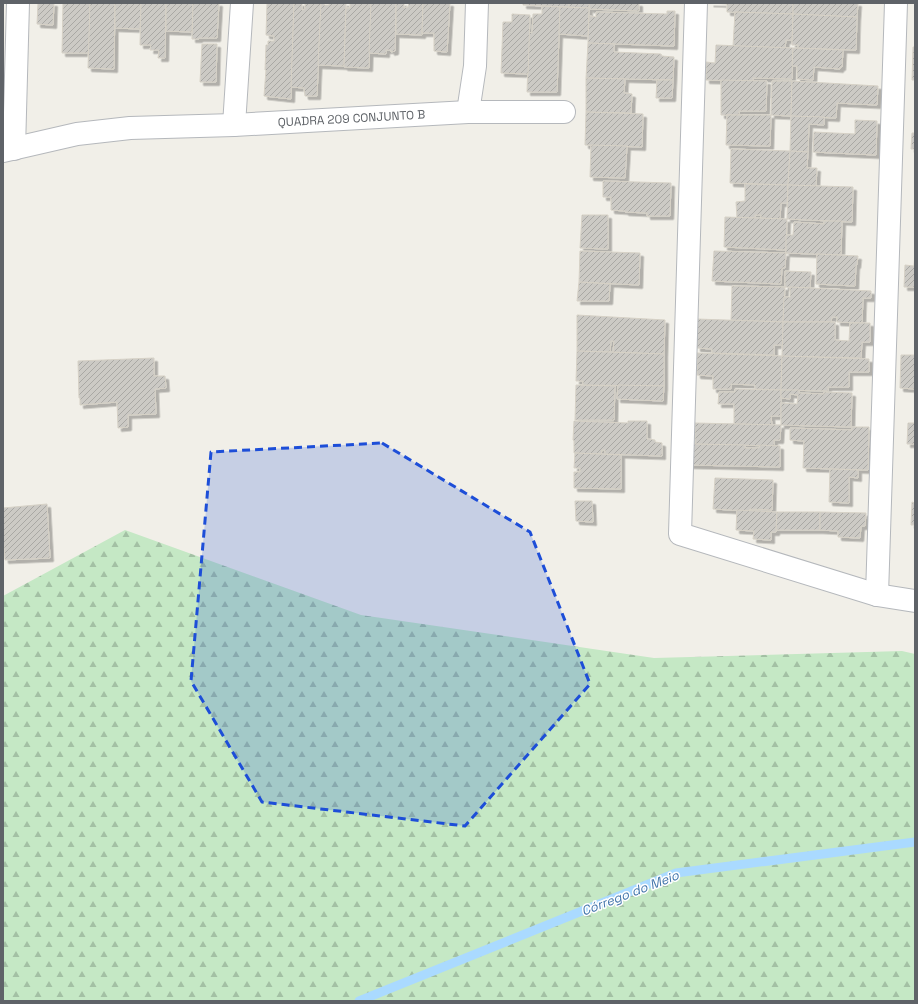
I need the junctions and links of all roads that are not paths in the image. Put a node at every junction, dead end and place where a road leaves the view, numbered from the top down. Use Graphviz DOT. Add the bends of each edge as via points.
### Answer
graph roads {
  1 [pos="18,3"];
  2 [pos="242,3"];
  3 [pos="477,3"];
  4 [pos="696,3"];
  5 [pos="896,3"];
  6 [pos="468,112"];
  7 [pos="564,112"];
  8 [pos="234,125"];
  9 [pos="9,150"];
  10 [pos="877,595"];
  11 [pos="915,601"];
  1 -- 9 [label="street"];
  2 -- 8 [label="street"];
  3 -- 6 [label="street" via="475,66"];
  4 -- 10 [label="street" via="680,534"];
  5 -- 10 [label="street"];
  6 -- 7 [label="street, QUADRA 209 CONJUNTO B"];
  6 -- 8 [label="street, QUADRA 209 CONJUNTO B"];
  8 -- 9 [label="street, QUADRA 209 CONJUNTO B" via="130,128 77,134"];
  10 -- 11 [label="street"];
}
